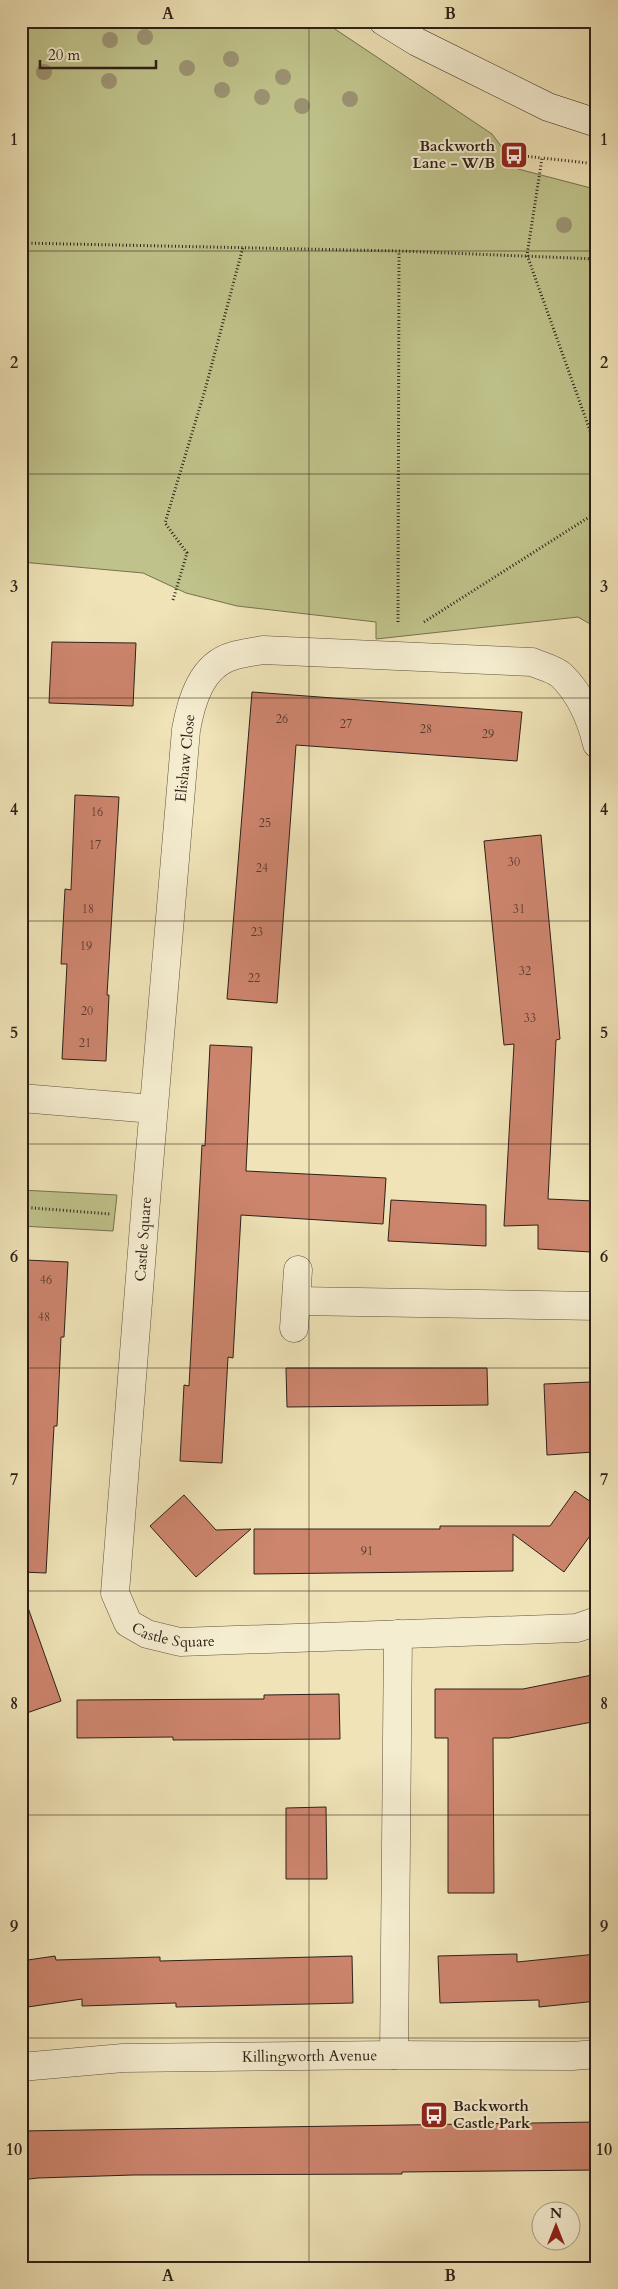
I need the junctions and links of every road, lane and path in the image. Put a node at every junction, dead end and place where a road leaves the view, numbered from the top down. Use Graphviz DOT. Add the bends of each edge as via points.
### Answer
graph roads {
  1 [pos="383,21"];
  2 [pos="597,122"];
  3 [pos="514,155"];
  4 [pos="542,158"];
  5 [pos="597,164"];
  6 [pos="21,243"];
  7 [pos="243,247"];
  8 [pos="399,251"];
  9 [pos="527,254"];
  10 [pos="597,259"];
  11 [pos="597,450"];
  12 [pos="597,512"];
  13 [pos="173,600"];
  14 [pos="398,647"];
  15 [pos="597,744"];
  16 [pos="21,1098"];
  17 [pos="153,1109"];
  18 [pos="147,1188"];
  19 [pos="21,1206"];
  20 [pos="145,1217"];
  21 [pos="298,1270"];
  22 [pos="297,1301"];
  23 [pos="597,1306"];
  24 [pos="294,1328"];
  25 [pos="597,1621"];
  26 [pos="398,1634"];
  27 [pos="394,2054"];
  28 [pos="597,2054"];
  29 [pos="21,2067"];
  1 -- 2 [label="street" via="417,42 548,107"];
  3 -- 4 [label="path"];
  4 -- 5 [label="path"];
  4 -- 9 [label="path"];
  6 -- 7 [label="path"];
  7 -- 8 [label="path"];
  7 -- 13 [label="path" via="165,523 187,553"];
  8 -- 9 [label="path"];
  8 -- 14 [label="path"];
  9 -- 10 [label="path"];
  9 -- 11 [label="path"];
  12 -- 14 [label="path"];
  14 -- 15 [label="street, Elishaw Close" via="532,662 560,674 577,694 591,719"];
  14 -- 17 [label="street, Elishaw Close" via="263,650 232,656 217,664 207,675 191,702"];
  16 -- 17 [label="street"];
  17 -- 18 [label="street, Elishaw Close"];
  18 -- 20 [label="street, Castle Square"];
  19 -- 20 [label="path"];
  20 -- 26 [label="street, Castle Square" via="115,1593 128,1623 147,1634 180,1642"];
  21 -- 22 [label="street"];
  22 -- 23 [label="street"];
  22 -- 24 [label="street"];
  25 -- 26 [label="street, Castle Square" via="577,1628"];
  26 -- 27 [label="street"];
  27 -- 28 [label="street, Killingworth Avenue"];
  27 -- 29 [label="street, Killingworth Avenue" via="123,2058"];
}
